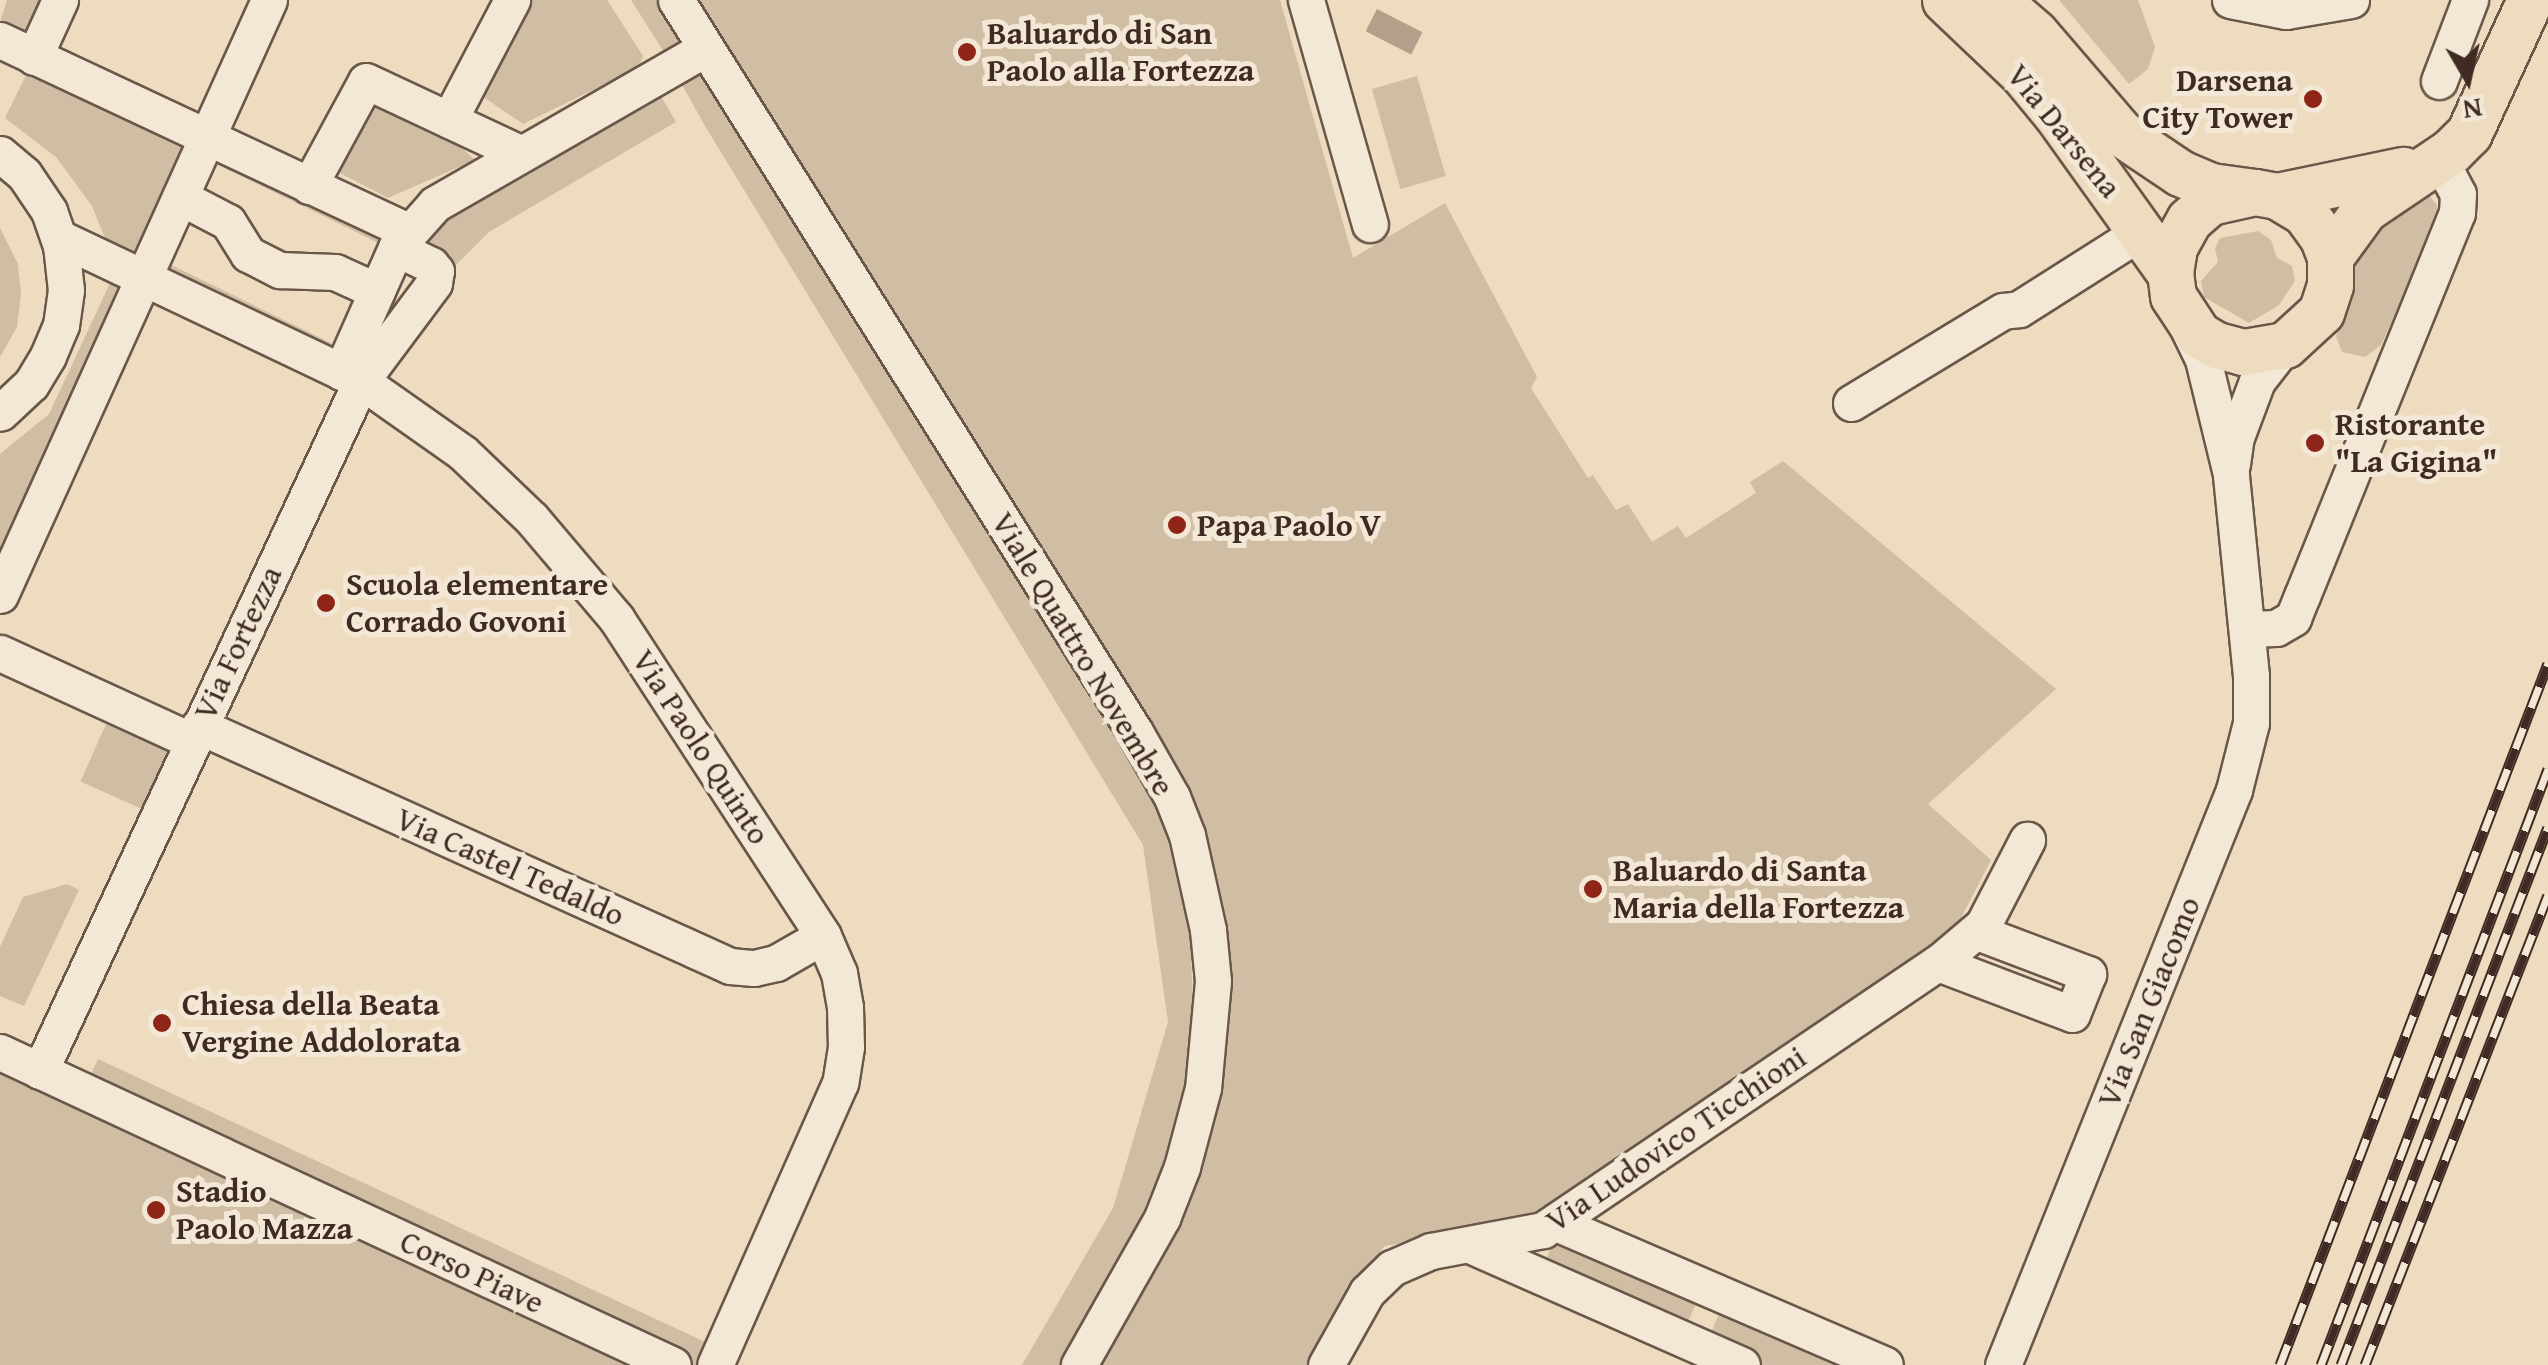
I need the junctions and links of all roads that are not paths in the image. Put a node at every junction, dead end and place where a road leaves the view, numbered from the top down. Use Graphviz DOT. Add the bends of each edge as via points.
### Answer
graph roads {
  1 [pos="60,0"];
  2 [pos="270,0"];
  3 [pos="512,0"];
  4 [pos="676,0"];
  5 [pos="1306,0"];
  6 [pos="1945,0"];
  7 [pos="1997,0"];
  8 [pos="2028,0"];
  9 [pos="2230,0"];
  10 [pos="2352,0"];
  11 [pos="2470,0"];
  12 [pos="2530,0"];
  13 [pos="705,49"];
  14 [pos="11,53"];
  15 [pos="2439,81"];
  16 [pos="449,120"];
  17 [pos="2122,134"];
  18 [pos="208,138"];
  19 [pos="520,153"];
  20 [pos="0,154"];
  21 [pos="2439,160"];
  22 [pos="309,186"];
  23 [pos="2266,194"];
  24 [pos="180,197"];
  25 [pos="1370,224"];
  26 [pos="2142,231"];
  27 [pos="60,238"];
  28 [pos="401,240"];
  29 [pos="2330,257"];
  30 [pos="2170,274"];
  31 [pos="145,278"];
  32 [pos="376,291"];
  33 [pos="2183,317"];
  34 [pos="2284,345"];
  35 [pos="351,376"];
  36 [pos="1851,404"];
  37 [pos="0,413"];
  38 [pos="2231,474"];
  39 [pos="0,595"];
  40 [pos="2247,629"];
  41 [pos="0,653"];
  42 [pos="196,734"];
  43 [pos="2027,840"];
  44 [pos="1978,932"];
  45 [pos="822,936"];
  46 [pos="1938,964"];
  47 [pos="0,1052"];
  48 [pos="40,1071"];
  49 [pos="1556,1223"];
  50 [pos="1472,1246"];
  51 [pos="1716,1292"];
  52 [pos="1684,1353"];
  53 [pos="673,1365"];
  54 [pos="714,1365"];
  55 [pos="1079,1365"];
  56 [pos="1326,1365"];
  57 [pos="1742,1365"];
  58 [pos="1885,1365"];
  59 [pos="2003,1365"];
  1 -- 14 [label="street"];
  2 -- 18 [label="street"];
  3 -- 16 [label="street"];
  4 -- 13 [label="street, Viale Quattro Novembre"];
  5 -- 25 [label="street"];
  6 -- 26 [label="main road, Via Darsena" via="2022,73"];
  7 -- 17 [label="main road, Via Darsena" via="2035,33"];
  8 -- 17 [label="street, Via Darsena" via="2080,57"];
  9 -- 10 [label="street" via="2286,11"];
  11 -- 15 [label="street"];
  12 -- 21 [label="main road" via="2476,121"];
  13 -- 19 [label="street, Via Fortezza"];
  13 -- 55 [label="street, Viale Quattro Novembre" via="1135,732 1187,835 1213,982 1204,1088 1162,1218"];
  14 -- 18 [label="street"];
  16 -- 19 [label="street"];
  16 -- 22 [label="street" via="366,81"];
  17 -- 23 [label="main road, Via Darsena" via="2210,186"];
  18 -- 22 [label="street"];
  18 -- 24 [label="street"];
  19 -- 28 [label="street, Via Fortezza" via="453,191"];
  20 -- 27 [label="street" via="38,193"];
  21 -- 23 [label="main road" via="2362,181"];
  21 -- 29 [label="main road" via="2365,209"];
  21 -- 40 [label="street" via="2458,194 2457,213 2293,618 2276,628"];
  22 -- 28 [label="street"];
  23 -- 29 [label="main road, Via Darsena" via="2306,213"];
  23 -- 30 [label="main road" via="2210,202 2188,220"];
  24 -- 31 [label="street"];
  24 -- 32 [label="street" via="224,219 248,254 280,270 335,272"];
  26 -- 30 [label="main road, Via Darsena"];
  26 -- 36 [label="street"];
  27 -- 31 [label="street, Via Paolo Quinto"];
  27 -- 37 [label="street" via="66,290 55,342 31,384"];
  28 -- 32 [label="street, Via Fortezza"];
  28 -- 35 [label="street, Via Fortezza" via="436,278"];
  29 -- 34 [label="main road" via="2321,312"];
  30 -- 33 [label="main road, Via Darsena"];
  31 -- 35 [label="street, Via Paolo Quinto"];
  31 -- 39 [label="street"];
  32 -- 35 [label="street, Via Fortezza"];
  33 -- 34 [label="main road" via="2216,345 2243,352"];
  33 -- 38 [label="street, Via San Giacomo" via="2203,359"];
  34 -- 38 [label="street, Via San Giacomo" via="2256,381"];
  35 -- 42 [label="street, Via Fortezza"];
  35 -- 45 [label="street, Via Paolo Quinto" via="463,453 586,581 638,649"];
  38 -- 40 [label="street, Via San Giacomo"];
  40 -- 59 [label="street, Via San Giacomo" via="2251,723 2234,790"];
  41 -- 42 [label="street, Via Castel Tedaldo"];
  42 -- 45 [label="street, Via Castel Tedaldo" via="730,966 776,963"];
  42 -- 48 [label="street, Via Fortezza"];
  43 -- 44 [label="street"];
  44 -- 46 [label="street, Via Ludovico Ticchioni"];
  44 -- 46 [label="street" via="2088,974 2072,1014"];
  45 -- 54 [label="street, Via Paolo Quinto" via="845,1008 840,1083"];
  46 -- 49 [label="street, Via Ludovico Ticchioni"];
  47 -- 48 [label="street, Corso Piave"];
  48 -- 53 [label="street, Corso Piave"];
  49 -- 50 [label="street, Via Ludovico Ticchioni"];
  49 -- 51 [label="street"];
  50 -- 52 [label="street"];
  50 -- 56 [label="street, Via Ludovico Ticchioni" via="1431,1250 1378,1278"];
  51 -- 52 [label="street"];
  51 -- 58 [label="street"];
  52 -- 57 [label="street"];
}
